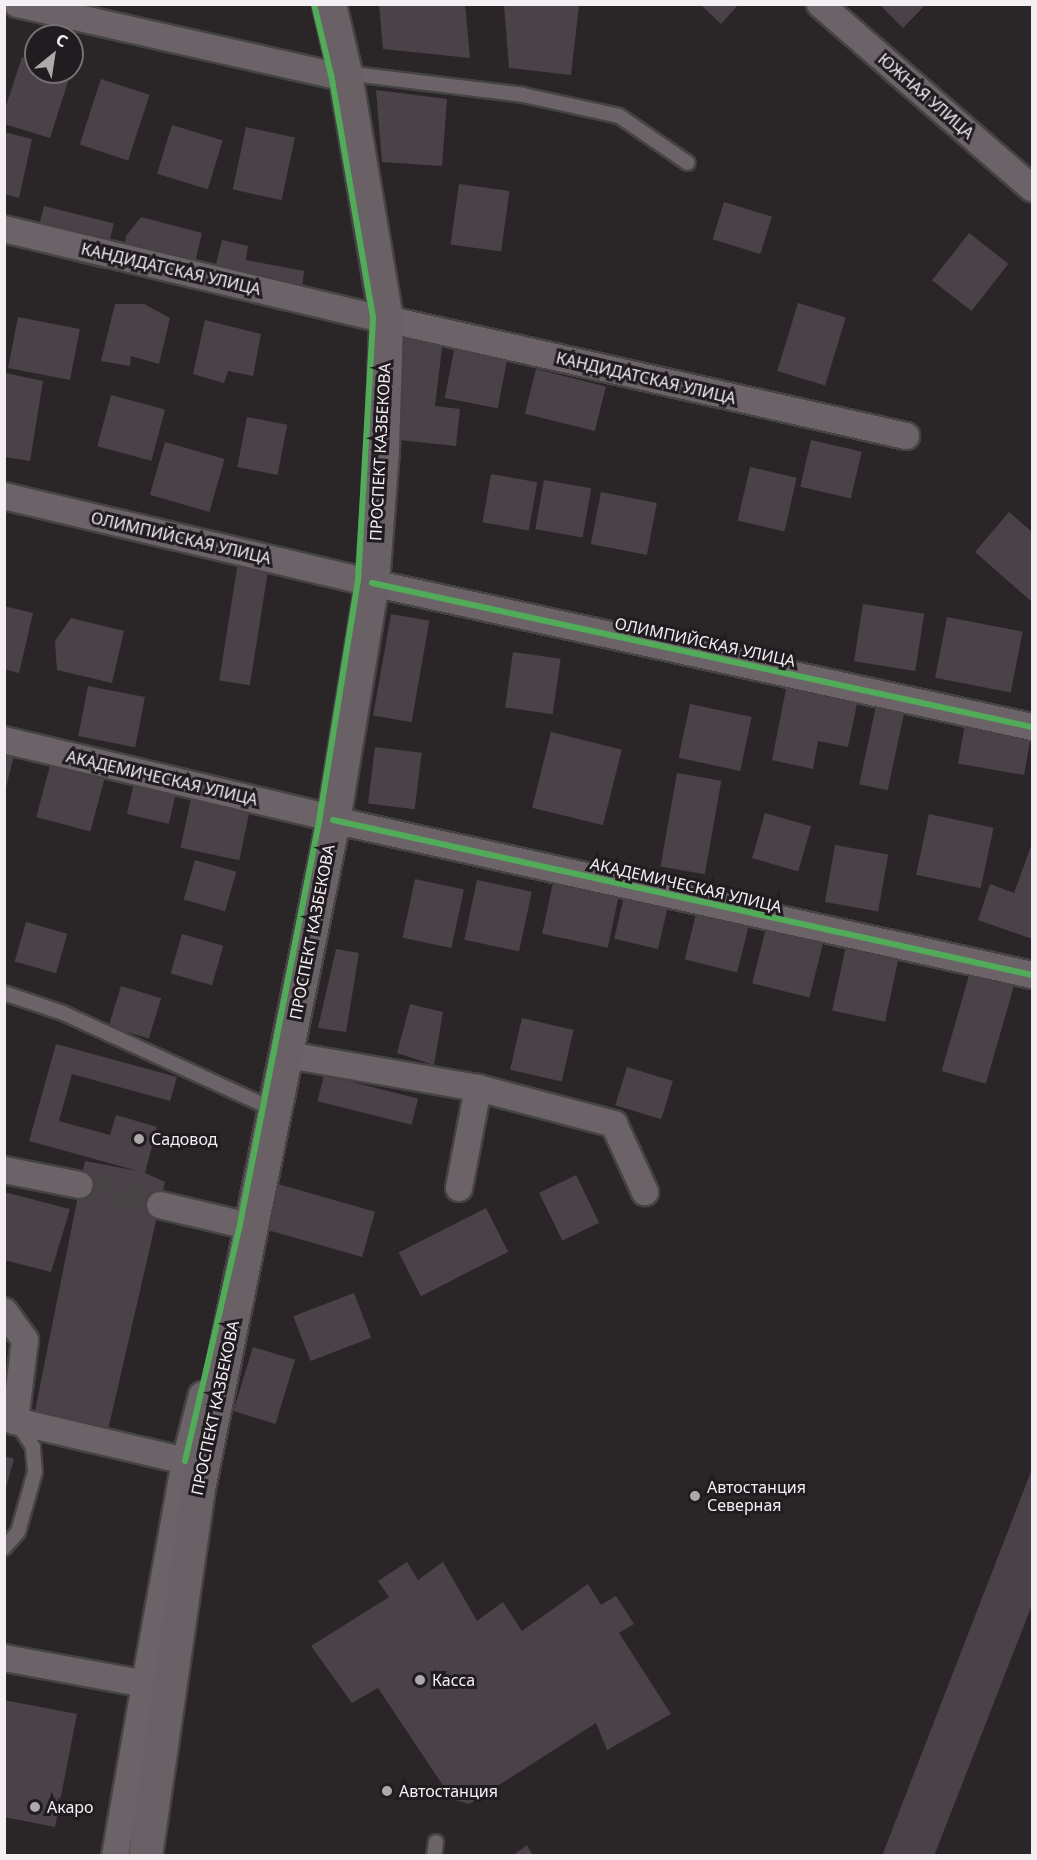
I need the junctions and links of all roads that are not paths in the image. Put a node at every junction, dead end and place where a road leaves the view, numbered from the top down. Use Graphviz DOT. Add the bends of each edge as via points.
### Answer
graph roads {
  1 [pos="17,4"];
  2 [pos="314,4"];
  3 [pos="329,4"];
  4 [pos="820,4"];
  5 [pos="338,74"];
  6 [pos="688,163"];
  7 [pos="1032,188"];
  8 [pos="4,229"];
  9 [pos="380,318"];
  10 [pos="906,436"];
  11 [pos="4,496"];
  12 [pos="365,582"];
  13 [pos="1032,727"];
  14 [pos="4,740"];
  15 [pos="327,818"];
  16 [pos="1032,975"];
  17 [pos="4,993"];
  18 [pos="288,1055"];
  19 [pos="478,1088"];
  20 [pos="264,1105"];
  21 [pos="4,1170"];
  22 [pos="80,1185"];
  23 [pos="459,1188"];
  24 [pos="645,1192"];
  25 [pos="160,1204"];
  26 [pos="240,1224"];
  27 [pos="4,1311"];
  28 [pos="15,1421"];
  29 [pos="185,1461"];
  30 [pos="4,1548"];
  31 [pos="4,1658"];
  32 [pos="145,1684"];
  33 [pos="115,1856"];
  34 [pos="145,1856"];
  1 -- 5 [label="street"];
  2 -- 5 [label="street"];
  3 -- 5 [label="highway, ПРОСПЕКТ КАЗБЕКОВА"];
  4 -- 7 [label="street, ЮЖНАЯ УЛИЦА"];
  5 -- 6 [label="lane" via="523,96 619,116"];
  5 -- 9 [label="highway, ПРОСПЕКТ КАЗБЕКОВА"];
  8 -- 9 [label="street, КАНДИДАТСКАЯ УЛИЦА"];
  9 -- 10 [label="street, КАНДИДАТСКАЯ УЛИЦА"];
  9 -- 12 [label="highway, ПРОСПЕКТ КАЗБЕКОВА"];
  11 -- 12 [label="street, ОЛИМПИЙСКАЯ УЛИЦА"];
  12 -- 13 [label="street, ОЛИМПИЙСКАЯ УЛИЦА"];
  12 -- 15 [label="highway, ПРОСПЕКТ КАЗБЕКОВА"];
  14 -- 15 [label="street, АКАДЕМИЧЕСКАЯ УЛИЦА"];
  15 -- 16 [label="street, АКАДЕМИЧЕСКАЯ УЛИЦА"];
  15 -- 18 [label="highway, ПРОСПЕКТ КАЗБЕКОВА"];
  15 -- 20 [label="street"];
  17 -- 20 [label="lane" via="63,1013"];
  18 -- 19 [label="street"];
  18 -- 34 [label="highway, ПРОСПЕКТ КАЗБЕКОВА" via="196,1493"];
  19 -- 23 [label="street"];
  19 -- 24 [label="street" via="614,1124"];
  20 -- 26 [label="street"];
  21 -- 22 [label="street"];
  25 -- 26 [label="street"];
  26 -- 29 [label="street"];
  27 -- 28 [label="street" via="25,1340"];
  28 -- 29 [label="street"];
  28 -- 30 [label="lane" via="33,1448 35,1472 18,1532"];
  29 -- 32 [label="street"];
  31 -- 32 [label="street"];
  32 -- 33 [label="street"];
}
